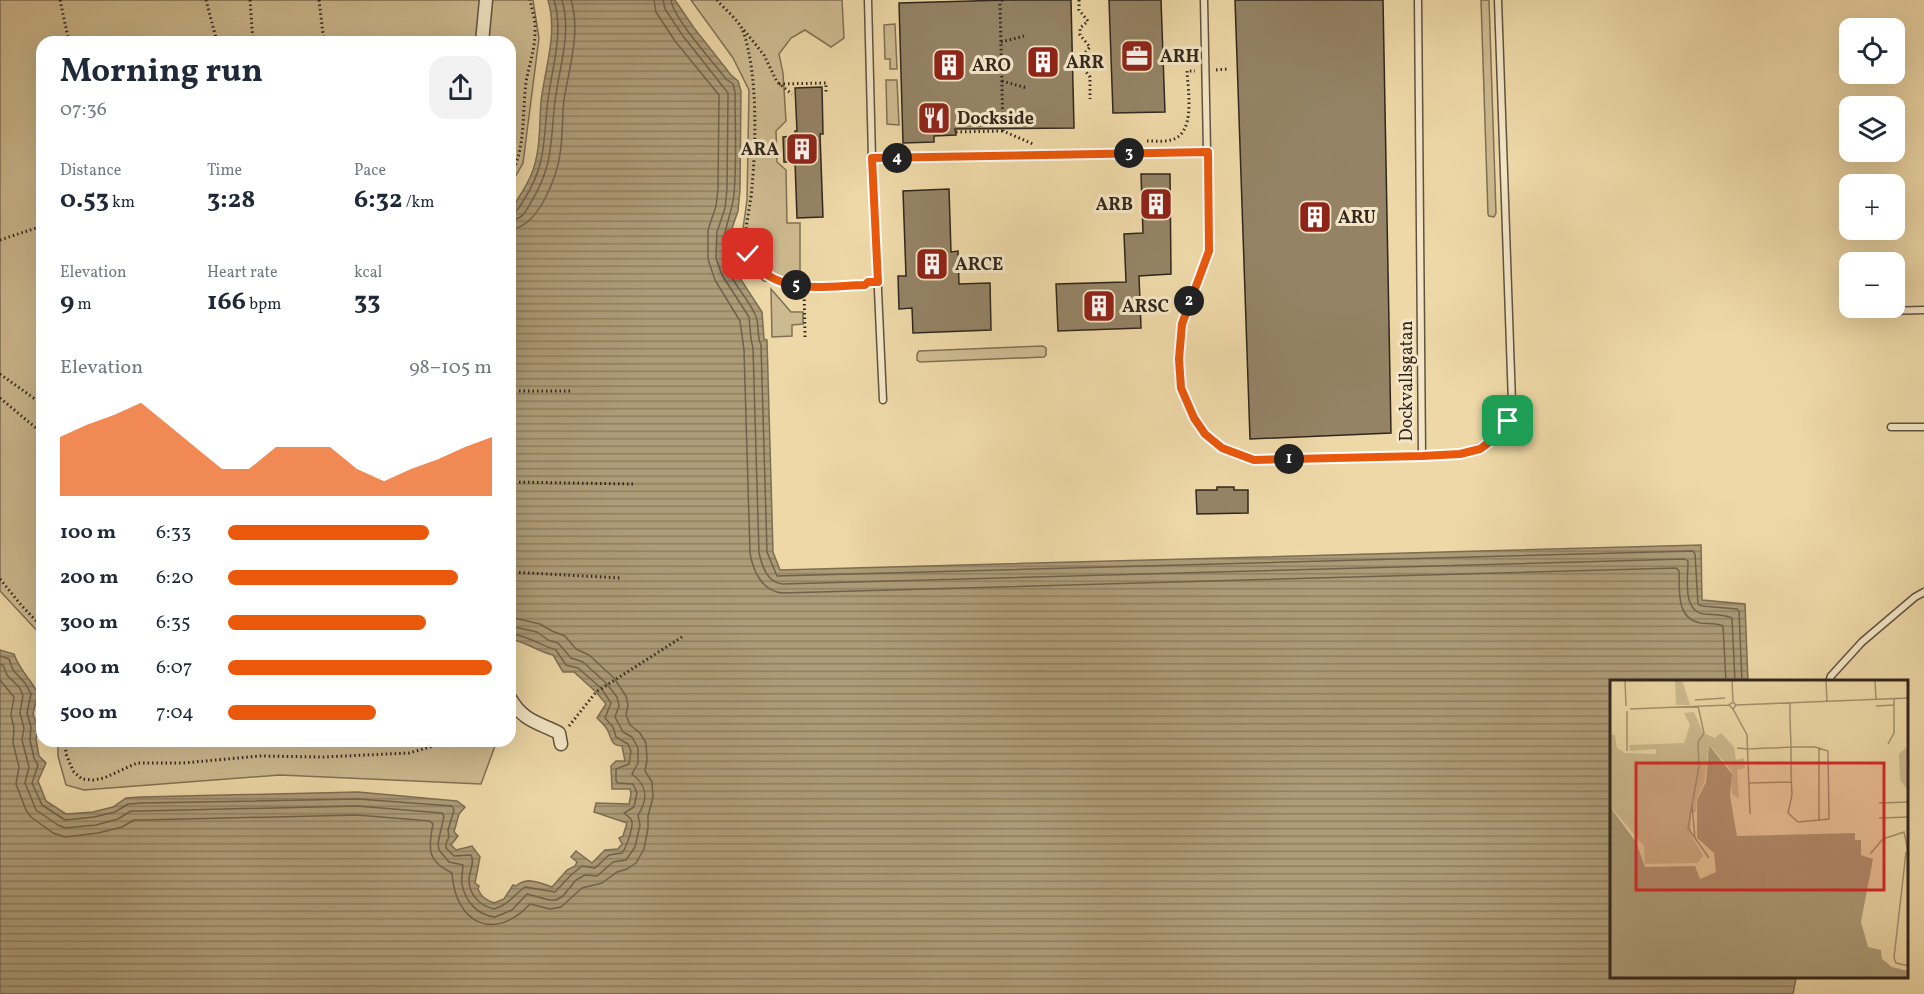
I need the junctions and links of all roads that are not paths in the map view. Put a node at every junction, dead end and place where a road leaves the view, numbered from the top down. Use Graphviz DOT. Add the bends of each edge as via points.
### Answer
graph roads {
  1 [pos="486,0"];
  2 [pos="868,0"];
  3 [pos="1204,0"];
  4 [pos="1418,0"];
  5 [pos="1498,0"];
  6 [pos="483,36"];
  7 [pos="1208,152"];
  8 [pos="872,158"];
  9 [pos="1905,310"];
  10 [pos="1924,310"];
  11 [pos="883,400"];
  12 [pos="1891,427"];
  13 [pos="1924,427"];
  14 [pos="1422,456"];
  15 [pos="1924,592"];
  16 [pos="1829,680"];
  17 [pos="516,708"];
  18 [pos="560,738"];
  1 -- 6 [label="street"];
  2 -- 8 [label="lane"];
  3 -- 7 [label="lane"];
  4 -- 14 [label="lane, Dockvallsgatan"];
  5 -- 14 [label="lane, Dockvallsgatan" via="1512,403 1508,421 1499,435 1480,449"];
  7 -- 8 [label="lane"];
  7 -- 14 [label="lane" via="1209,251 1185,312 1179,348 1181,388 1199,427 1222,448 1254,460"];
  8 -- 11 [label="lane"];
  9 -- 10 [label="lane"];
  12 -- 13 [label="lane"];
  15 -- 16 [label="lane" via="1862,642"];
  17 -- 18 [label="street"];
}
